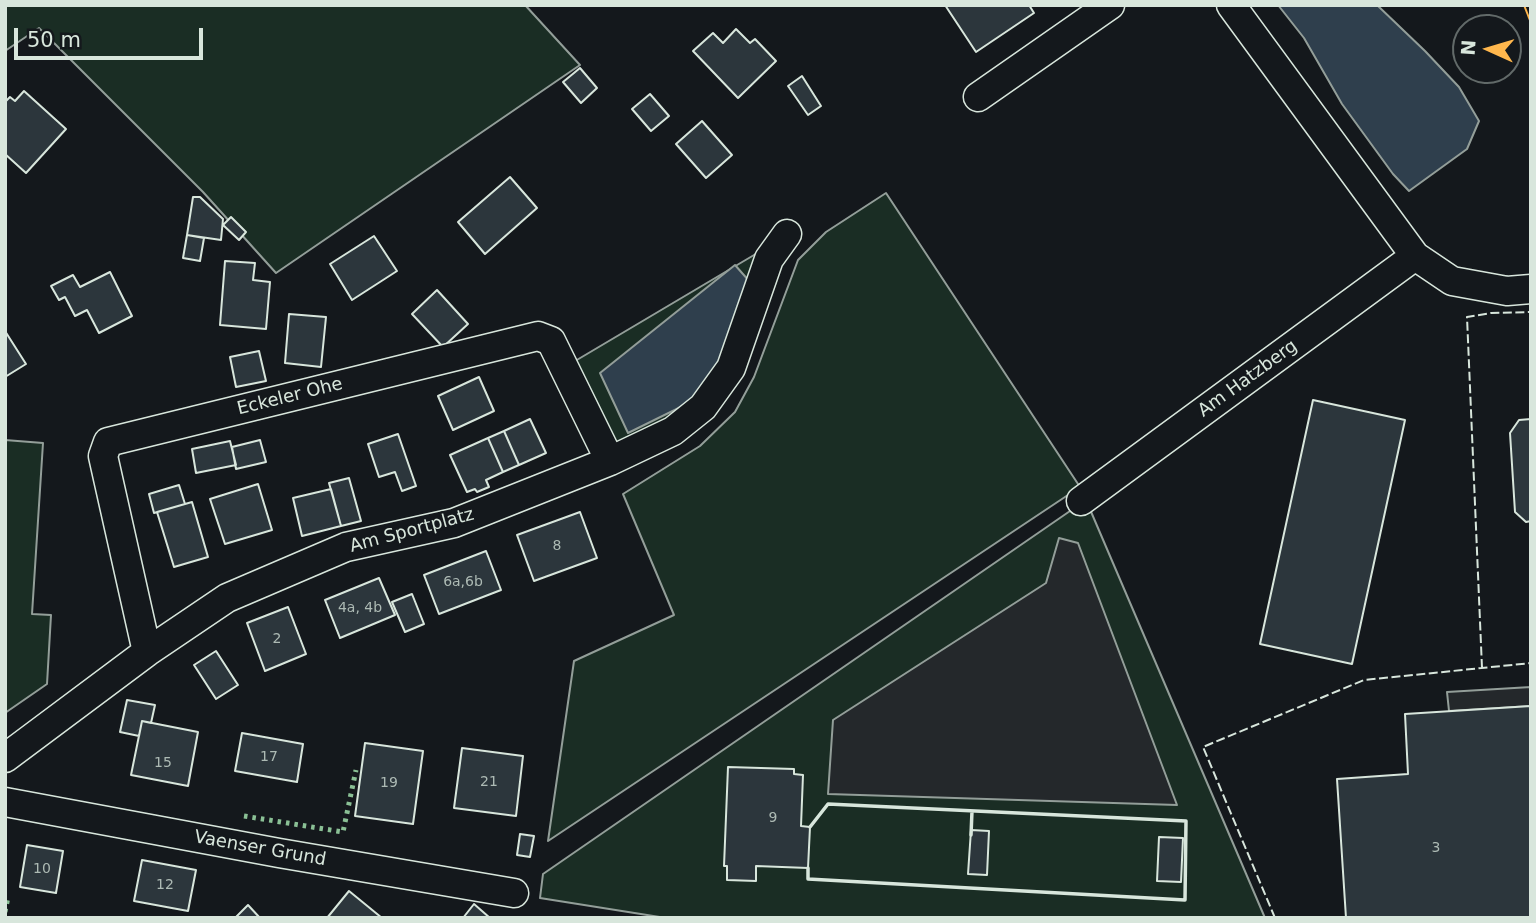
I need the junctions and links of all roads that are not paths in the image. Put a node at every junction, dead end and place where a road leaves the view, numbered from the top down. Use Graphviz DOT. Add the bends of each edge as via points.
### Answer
graph roads {
  1 [pos="1110,5"];
  2 [pos="1231,5"];
  3 [pos="978,97"];
  4 [pos="787,234"];
  5 [pos="1415,257"];
  6 [pos="1531,289"];
  7 [pos="610,461"];
  8 [pos="1081,501"];
  9 [pos="147,652"];
  10 [pos="5,758"];
  11 [pos="5,802"];
  12 [pos="514,893"];
  1 -- 3 [label="street"];
  2 -- 5 [label="street"];
  4 -- 7 [label="street, Am Sportplatz" via="769,259 731,368 703,407 673,431"];
  5 -- 6 [label="street" via="1452,281 1507,291"];
  5 -- 8 [label="street, Am Hatzberg"];
  7 -- 9 [label="street, Am Sportplatz" via="454,523 346,547 227,598"];
  7 -- 9 [label="street, Eckeler Ohe" via="551,341 538,336 108,442 103,456"];
  9 -- 10 [label="street, Am Sportplatz"];
  11 -- 12 [label="street, Vaenser Grund"];
}
